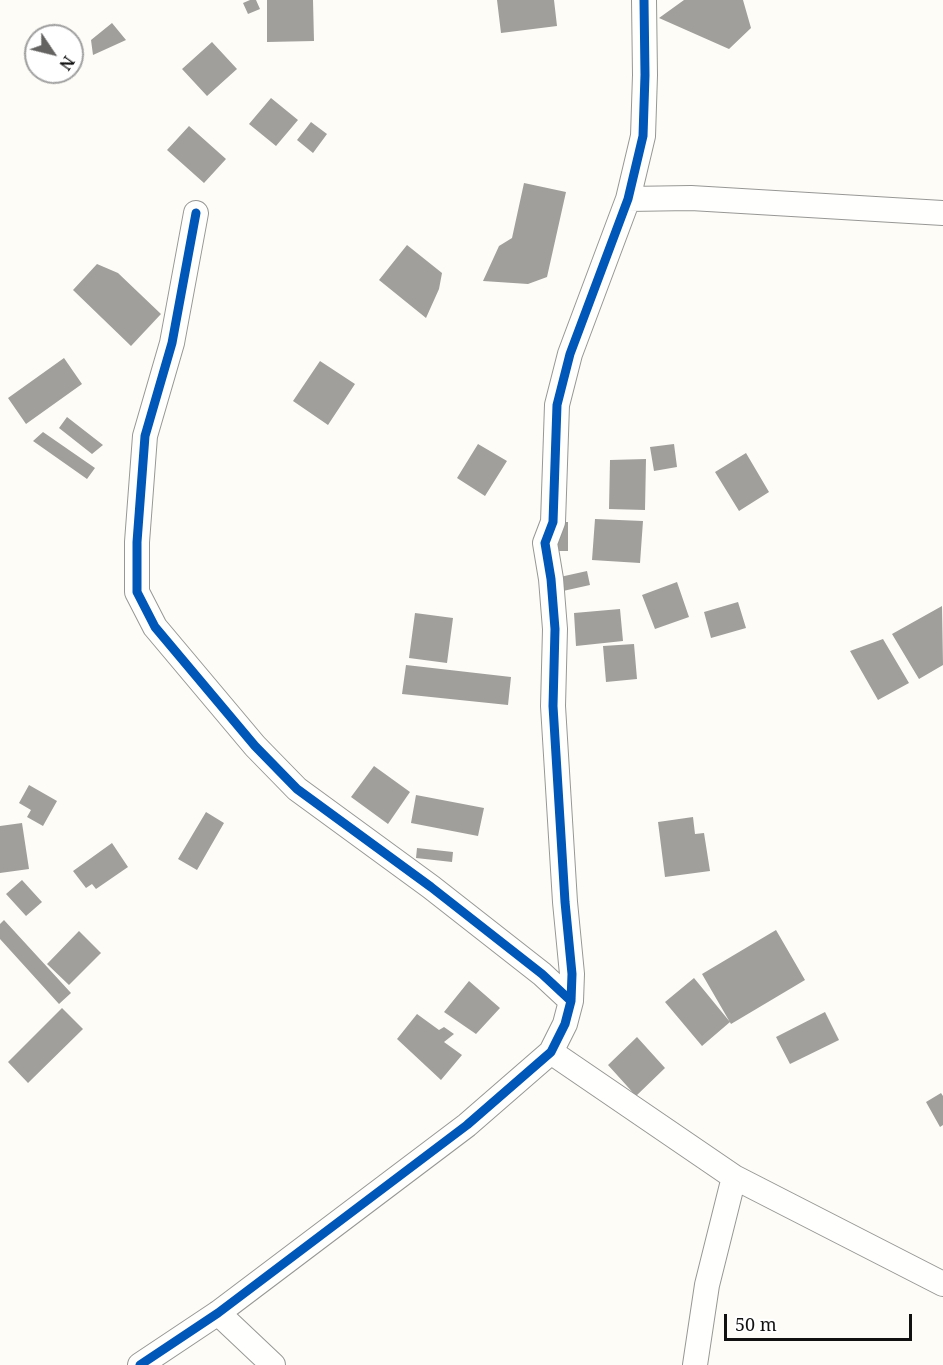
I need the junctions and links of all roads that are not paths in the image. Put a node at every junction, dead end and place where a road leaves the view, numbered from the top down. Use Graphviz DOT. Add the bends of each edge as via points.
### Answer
graph roads {
  1 [pos="644,0"];
  2 [pos="628,199"];
  3 [pos="196,213"];
  4 [pos="943,213"];
  5 [pos="571,1001"];
  6 [pos="551,1052"];
  7 [pos="734,1177"];
  8 [pos="943,1284"];
  9 [pos="218,1313"];
  10 [pos="140,1365"];
  11 [pos="273,1365"];
  12 [pos="695,1365"];
  1 -- 2 [label="street" via="643,136"];
  2 -- 4 [label="street" via="691,198"];
  2 -- 5 [label="street" via="570,354 557,405 553,522 545,543 555,629 553,706"];
  3 -- 5 [label="street" via="172,343 145,436 137,592 155,627 255,746 297,789 431,887"];
  5 -- 6 [label="street"];
  6 -- 7 [label="street"];
  6 -- 9 [label="street" via="467,1125"];
  7 -- 8 [label="street"];
  7 -- 12 [label="street" via="707,1285"];
  9 -- 10 [label="street"];
  9 -- 11 [label="street"];
}
